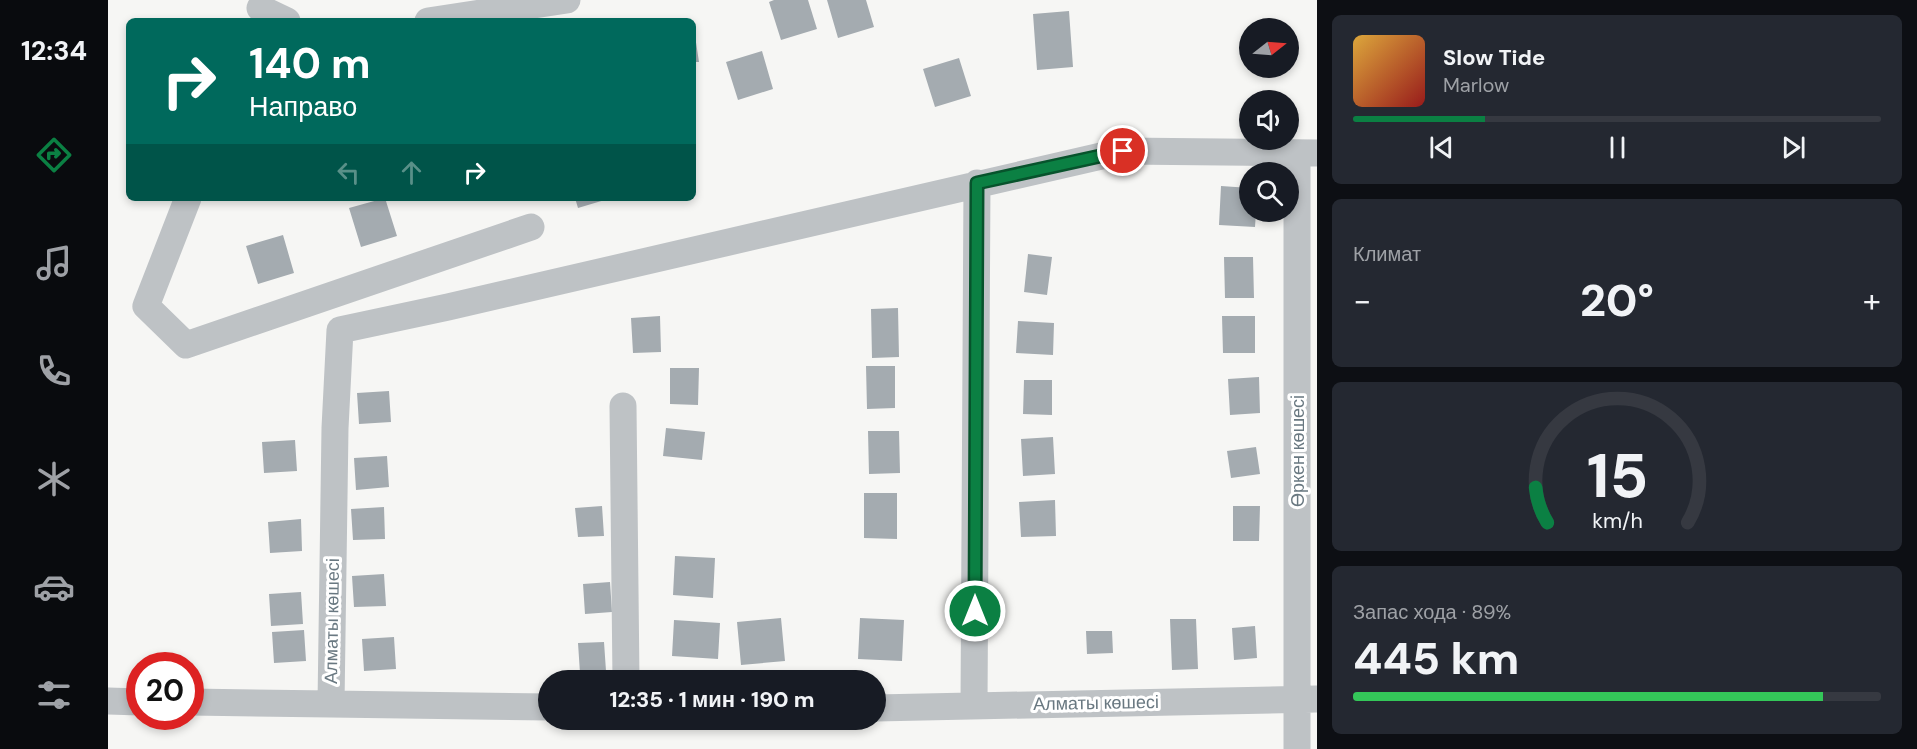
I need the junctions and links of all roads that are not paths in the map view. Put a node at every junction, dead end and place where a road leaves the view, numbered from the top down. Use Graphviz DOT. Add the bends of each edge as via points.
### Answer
graph roads {
  1 [pos="567,0"];
  2 [pos="260,10"];
  3 [pos="280,18"];
  4 [pos="448,18"];
  5 [pos="1307,153"];
  6 [pos="977,183"];
  7 [pos="187,201"];
  8 [pos="531,227"];
  9 [pos="623,406"];
  10 [pos="626,670"];
  11 [pos="1308,699"];
  12 [pos="108,701"];
  13 [pos="126,702"];
  14 [pos="204,702"];
  15 [pos="330,704"];
  16 [pos="974,706"];
  17 [pos="538,707"];
  18 [pos="886,708"];
  19 [pos="1297,749"];
  1 -- 4 [label="street"];
  2 -- 3 [label="street"];
  5 -- 6 [label="street" via="1123,151"];
  5 -- 11 [label="street, Өркен көшесі"];
  6 -- 15 [label="street, Алматы көшесі" via="340,330"];
  6 -- 16 [label="street"];
  7 -- 8 [label="street" via="147,306 186,345"];
  9 -- 10 [label="street"];
  11 -- 16 [label="street, Алматы көшесі"];
  11 -- 19 [label="street, Өркен көшесі"];
  12 -- 13 [label="street"];
  14 -- 15 [label="street"];
  15 -- 17 [label="street, Алматы көшесі"];
  16 -- 18 [label="street, Алматы көшесі"];
}
